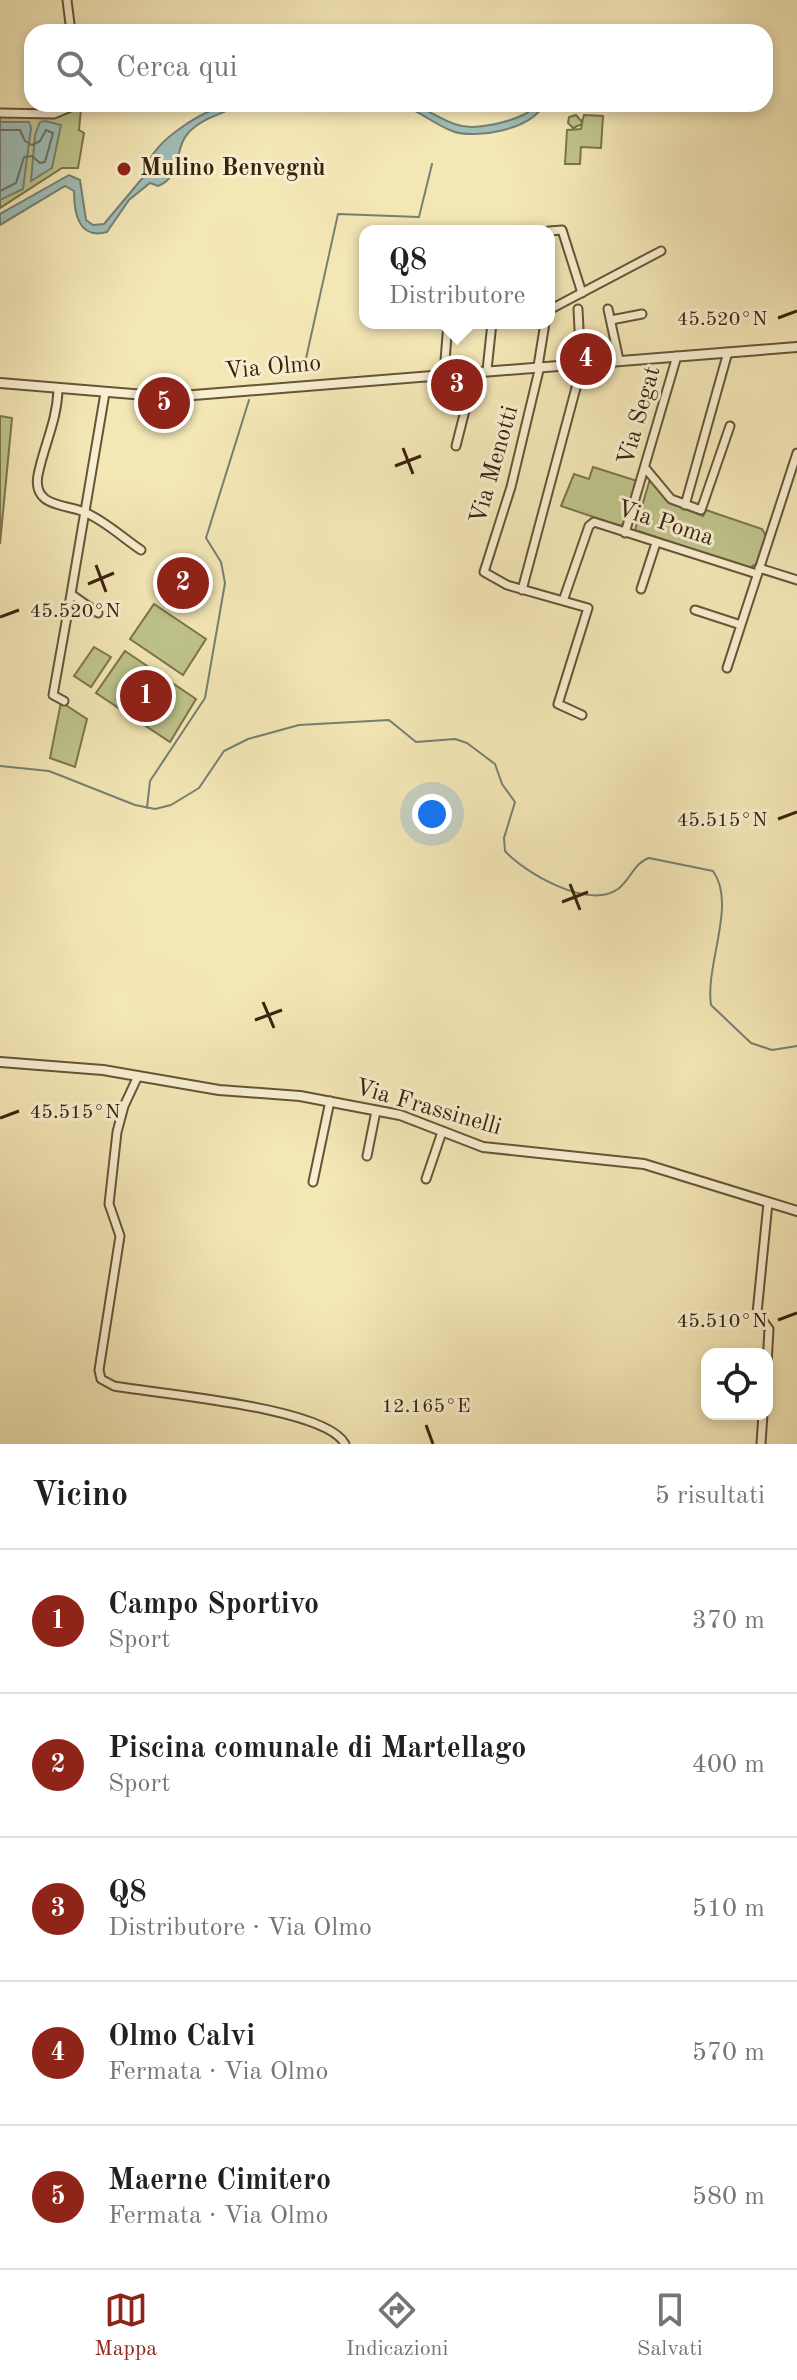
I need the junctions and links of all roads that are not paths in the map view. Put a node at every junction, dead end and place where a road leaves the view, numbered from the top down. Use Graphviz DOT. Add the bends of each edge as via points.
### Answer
graph roads {
  1 [pos="67,0"];
  2 [pos="70,24"];
  3 [pos="59,112"];
  4 [pos="0,113"];
  5 [pos="555,231"];
  6 [pos="661,251"];
  7 [pos="582,293"];
  8 [pos="555,307"];
  9 [pos="578,309"];
  10 [pos="608,309"];
  11 [pos="642,314"];
  12 [pos="611,320"];
  13 [pos="448,329"];
  14 [pos="491,329"];
  15 [pos="544,329"];
  16 [pos="797,347"];
  17 [pos="728,352"];
  18 [pos="677,356"];
  19 [pos="619,360"];
  20 [pos="582,363"];
  21 [pos="539,366"];
  22 [pos="487,370"];
  23 [pos="475,371"];
  24 [pos="444,373"];
  25 [pos="0,383"];
  26 [pos="58,390"];
  27 [pos="105,393"];
  28 [pos="730,426"];
  29 [pos="456,446"];
  30 [pos="797,453"];
  31 [pos="646,469"];
  32 [pos="685,505"];
  33 [pos="83,511"];
  34 [pos="625,533"];
  35 [pos="656,543"];
  36 [pos="141,550"];
  37 [pos="758,571"];
  38 [pos="797,580"];
  39 [pos="641,589"];
  40 [pos="522,590"];
  41 [pos="71,594"];
  42 [pos="564,598"];
  43 [pos="695,610"];
  44 [pos="98,613"];
  45 [pos="741,625"];
  46 [pos="727,668"];
  47 [pos="64,701"];
  48 [pos="582,715"];
  49 [pos="0,1062"];
  50 [pos="138,1076"];
  51 [pos="330,1101"];
  52 [pos="376,1111"];
  53 [pos="442,1132"];
  54 [pos="367,1156"];
  55 [pos="426,1179"];
  56 [pos="313,1182"];
  57 [pos="768,1203"];
  58 [pos="797,1211"];
  59 [pos="768,1348"];
  60 [pos="763,1420"];
  61 [pos="345,1444"];
  62 [pos="761,1444"];
  1 -- 2 [label="street"];
  3 -- 4 [label="street"];
  5 -- 7 [label="street" via="562,230"];
  6 -- 7 [label="street"];
  7 -- 8 [label="street"];
  9 -- 20 [label="street"];
  10 -- 12 [label="street"];
  11 -- 12 [label="street"];
  12 -- 19 [label="street"];
  13 -- 24 [label="street"];
  14 -- 22 [label="street"];
  15 -- 21 [label="street, Via Menotti"];
  16 -- 17 [label="street, Via Olmo"];
  17 -- 18 [label="street, Via Olmo"];
  17 -- 32 [label="street"];
  18 -- 19 [label="street, Via Olmo"];
  18 -- 31 [label="street, Via Segat"];
  19 -- 20 [label="street, Via Olmo"];
  20 -- 21 [label="street, Via Olmo"];
  20 -- 40 [label="street"];
  21 -- 22 [label="street, Via Olmo"];
  21 -- 40 [label="street, Via Menotti" via="485,574"];
  22 -- 23 [label="street, Via Olmo"];
  23 -- 24 [label="street, Via Olmo"];
  23 -- 29 [label="street"];
  24 -- 27 [label="street, Via Olmo" via="169,397"];
  25 -- 26 [label="street, Via Olmo"];
  26 -- 27 [label="street, Via Olmo"];
  26 -- 33 [label="street" via="38,485 51,504"];
  27 -- 33 [label="street"];
  28 -- 32 [label="street" via="703,508"];
  30 -- 37 [label="street"];
  31 -- 32 [label="street" via="671,499"];
  31 -- 34 [label="street, Via Segat"];
  33 -- 36 [label="street"];
  33 -- 41 [label="street"];
  34 -- 35 [label="street, Via Poma"];
  34 -- 42 [label="street, Via Poma" via="591,523"];
  35 -- 37 [label="street, Via Poma"];
  35 -- 39 [label="street"];
  37 -- 38 [label="street, Via Poma"];
  37 -- 45 [label="street"];
  40 -- 42 [label="street"];
  41 -- 44 [label="street"];
  41 -- 47 [label="street" via="53,695"];
  42 -- 48 [label="street" via="589,609 558,704"];
  43 -- 45 [label="street"];
  45 -- 46 [label="street"];
  49 -- 50 [label="street, Via Frassinelli"];
  50 -- 51 [label="street, Via Frassinelli"];
  50 -- 61 [label="street" via="117,1132 109,1204 120,1236 101,1379 114,1386 285,1412 328,1429"];
  51 -- 52 [label="street, Via Frassinelli"];
  51 -- 56 [label="street"];
  52 -- 53 [label="street, Via Frassinelli"];
  52 -- 54 [label="street"];
  53 -- 55 [label="street"];
  53 -- 57 [label="street, Via Frassinelli" via="503,1150 644,1164"];
  57 -- 58 [label="street, Via Frassinelli"];
  57 -- 59 [label="street" via="757,1313 769,1329"];
  60 -- 62 [label="street"];
}
